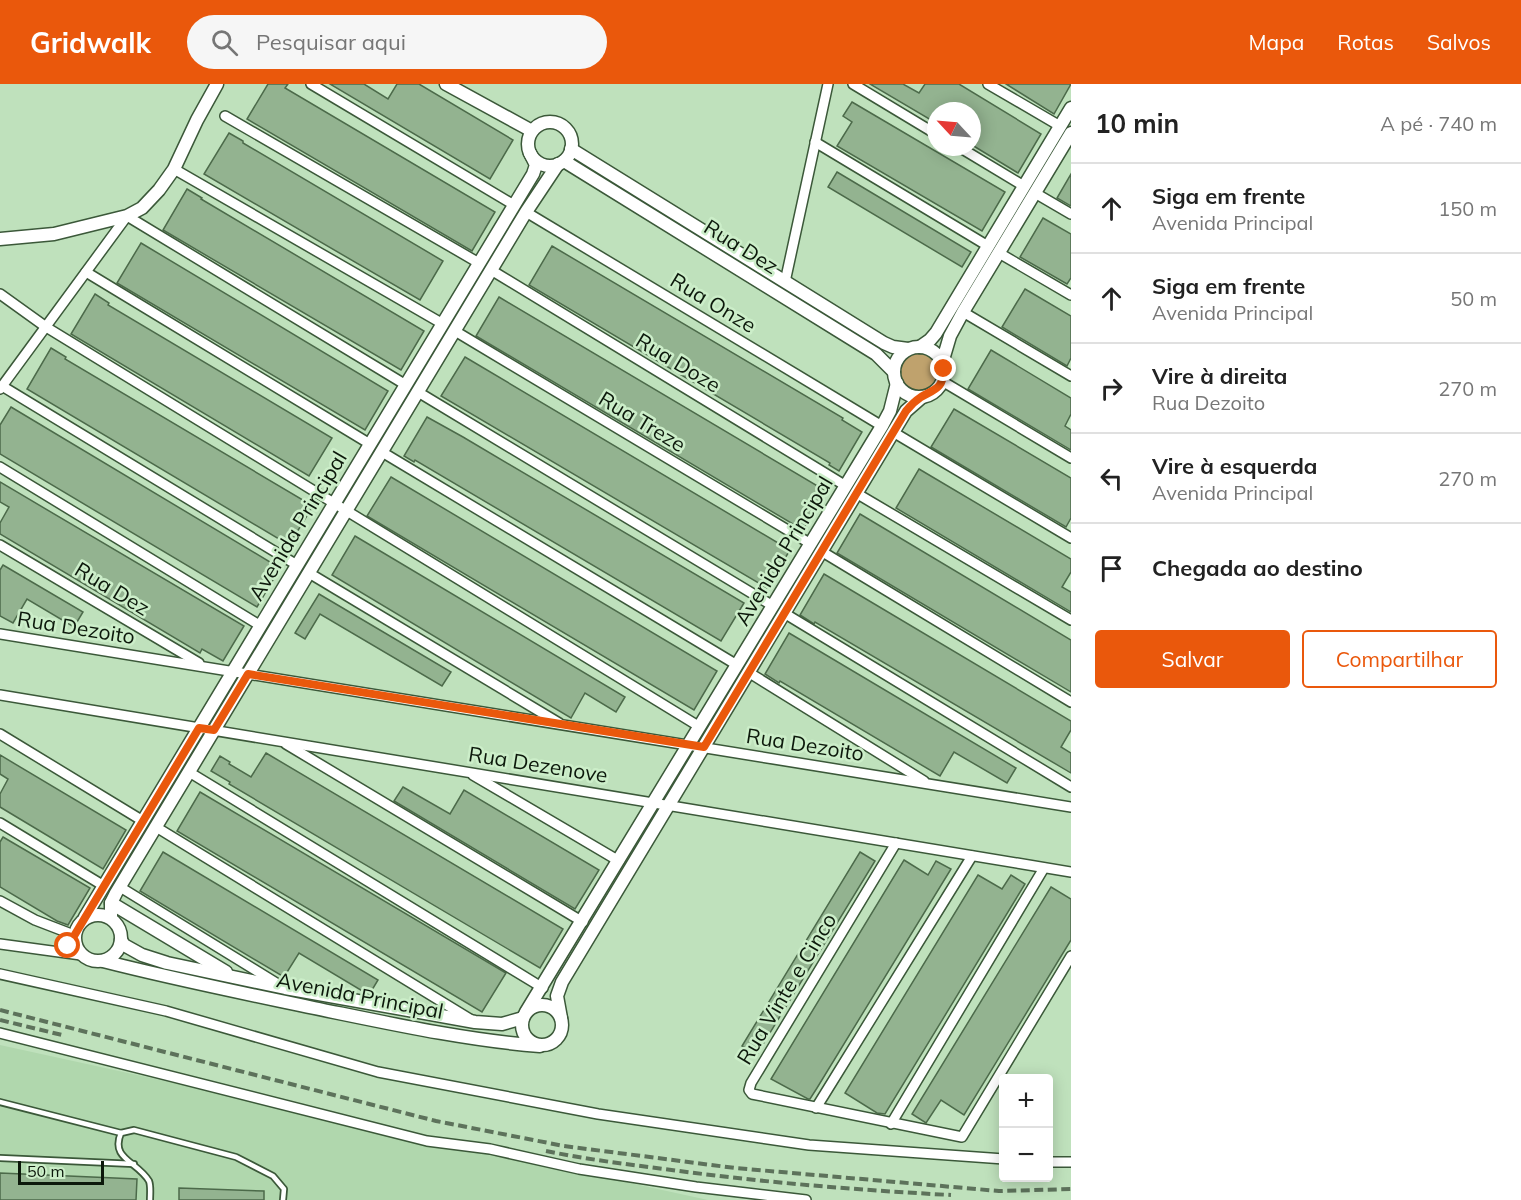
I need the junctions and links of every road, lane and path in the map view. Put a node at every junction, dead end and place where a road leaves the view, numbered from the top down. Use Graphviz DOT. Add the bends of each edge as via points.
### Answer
graph roads {
  1 [pos="217,84"];
  2 [pos="311,84"];
  3 [pos="446,84"];
  4 [pos="828,84"];
  5 [pos="853,84"];
  6 [pos="988,84"];
  7 [pos="1071,108"];
  8 [pos="225,116"];
  9 [pos="1060,126"];
  10 [pos="927,129"];
  11 [pos="532,131"];
  12 [pos="1071,133"];
  13 [pos="815,142"];
  14 [pos="571,149"];
  15 [pos="530,153"];
  16 [pos="973,156"];
  17 [pos="561,162"];
  18 [pos="174,169"];
  19 [pos="1029,189"];
  20 [pos="514,205"];
  21 [pos="526,212"];
  22 [pos="1071,214"];
  23 [pos="127,216"];
  24 [pos="0,239"];
  25 [pos="993,249"];
  26 [pos="479,263"];
  27 [pos="491,270"];
  28 [pos="86,272"];
  29 [pos="785,282"];
  30 [pos="0,294"];
  31 [pos="1071,295"];
  32 [pos="963,312"];
  33 [pos="442,324"];
  34 [pos="46,327"];
  35 [pos="454,331"];
  36 [pos="914,348"];
  37 [pos="942,363"];
  38 [pos="1071,376"];
  39 [pos="896,378"];
  40 [pos="942,381"];
  41 [pos="406,385"];
  42 [pos="1,387"];
  43 [pos="418,392"];
  44 [pos="922,396"];
  45 [pos="887,429"];
  46 [pos="370,444"];
  47 [pos="382,452"];
  48 [pos="1071,458"];
  49 [pos="0,467"];
  50 [pos="851,489"];
  51 [pos="335,503"];
  52 [pos="346,511"];
  53 [pos="1071,538"];
  54 [pos="0,545"];
  55 [pos="816,548"];
  56 [pos="297,565"];
  57 [pos="309,573"];
  58 [pos="779,609"];
  59 [pos="1071,620"];
  60 [pos="261,626"];
  61 [pos="2,633"];
  62 [pos="204,667"];
  63 [pos="743,669"];
  64 [pos="233,672"];
  65 [pos="248,674"];
  66 [pos="0,695"];
  67 [pos="1071,702"];
  68 [pos="563,725"];
  69 [pos="700,727"];
  70 [pos="199,728"];
  71 [pos="214,730"];
  72 [pos="0,734"];
  73 [pos="281,741"];
  74 [pos="689,745"];
  75 [pos="704,747"];
  76 [pos="189,772"];
  77 [pos="469,772"];
  78 [pos="929,784"];
  79 [pos="1071,787"];
  80 [pos="655,803"];
  81 [pos="669,805"];
  82 [pos="1071,807"];
  83 [pos="144,820"];
  84 [pos="0,824"];
  85 [pos="156,827"];
  86 [pos="896,843"];
  87 [pos="972,856"];
  88 [pos="619,861"];
  89 [pos="1044,868"];
  90 [pos="1071,872"];
  91 [pos="104,886"];
  92 [pos="120,887"];
  93 [pos="0,901"];
  94 [pos="111,903"];
  95 [pos="85,917"];
  96 [pos="111,918"];
  97 [pos="582,922"];
  98 [pos="74,935"];
  99 [pos="121,940"];
  100 [pos="0,944"];
  101 [pos="62,951"];
  102 [pos="81,955"];
  103 [pos="1071,956"];
  104 [pos="103,961"];
  105 [pos="0,974"];
  106 [pos="236,978"];
  107 [pos="285,988"];
  108 [pos="543,988"];
  109 [pos="525,1015"];
  110 [pos="561,1018"];
  111 [pos="475,1022"];
  112 [pos="0,1033"];
  113 [pos="540,1046"];
  114 [pos="0,1102"];
  115 [pos="816,1108"];
  116 [pos="891,1124"];
  117 [pos="122,1132"];
  118 [pos="0,1158"];
  119 [pos="999,1159"];
  120 [pos="1053,1162"];
  121 [pos="1071,1162"];
  122 [pos="134,1164"];
  123 [pos="150,1200"];
  124 [pos="283,1200"];
  125 [pos="806,1200"];
  1 -- 18 [label="street"];
  2 -- 20 [label="street"];
  3 -- 11 [label="street"];
  4 -- 13 [label="street"];
  5 -- 10 [label="street"];
  6 -- 9 [label="street"];
  7 -- 9 [label="street"];
  8 -- 26 [label="street"];
  9 -- 19 [label="street"];
  11 -- 14 [label="street" via="545,123 560,124 570,135"];
  11 -- 15 [label="street, Avenida Principal"];
  12 -- 19 [label="street"];
  13 -- 25 [label="street"];
  13 -- 29 [label="street"];
  14 -- 17 [label="street, Avenida Principal"];
  14 -- 29 [label="street, Rua Dez"];
  15 -- 17 [label="street" via="545,165"];
  15 -- 20 [label="street, Avenida Principal" via="535,169"];
  16 -- 19 [label="street"];
  17 -- 21 [label="street, Avenida Principal"];
  17 -- 39 [label="street, Rua Dez" via="876,354"];
  18 -- 23 [label="street" via="150,200"];
  18 -- 33 [label="street"];
  19 -- 22 [label="street"];
  19 -- 25 [label="street"];
  20 -- 26 [label="street, Avenida Principal"];
  21 -- 27 [label="street, Avenida Principal"];
  21 -- 45 [label="street, Rua Onze"];
  23 -- 24 [label="street" via="54,234"];
  23 -- 28 [label="street"];
  23 -- 41 [label="street"];
  25 -- 31 [label="street"];
  25 -- 32 [label="street"];
  25 -- 36 [label="street, Avenida Principal" via="936,333"];
  26 -- 33 [label="street, Avenida Principal"];
  27 -- 35 [label="street, Avenida Principal"];
  27 -- 50 [label="street, Rua Doze"];
  28 -- 34 [label="street"];
  28 -- 46 [label="street"];
  29 -- 36 [label="street, Rua Dez" via="884,343"];
  30 -- 34 [label="street"];
  32 -- 37 [label="street"];
  32 -- 38 [label="street"];
  33 -- 41 [label="street, Avenida Principal"];
  34 -- 42 [label="street"];
  34 -- 51 [label="street"];
  35 -- 43 [label="street, Avenida Principal"];
  35 -- 55 [label="street, Rua Treze"];
  36 -- 37 [label="street" via="933,351"];
  36 -- 39 [label="street, Avenida Principal" via="898,358"];
  37 -- 40 [label="street"];
  39 -- 44 [label="street" via="907,394"];
  39 -- 45 [label="street, Avenida Principal"];
  40 -- 44 [label="street, Avenida Principal" via="936,390"];
  40 -- 48 [label="street"];
  41 -- 46 [label="street, Avenida Principal"];
  42 -- 56 [label="street"];
  43 -- 47 [label="street, Avenida Principal"];
  43 -- 58 [label="street"];
  44 -- 45 [label="street, Avenida Principal"];
  45 -- 50 [label="street, Avenida Principal"];
  45 -- 53 [label="street, Rua Onze"];
  46 -- 51 [label="street, Avenida Principal"];
  47 -- 52 [label="street, Avenida Principal"];
  47 -- 63 [label="street"];
  49 -- 60 [label="street"];
  50 -- 55 [label="street, Avenida Principal"];
  50 -- 59 [label="street, Rua Doze"];
  51 -- 52 [label="street"];
  51 -- 56 [label="street, Avenida Principal"];
  52 -- 57 [label="street, Avenida Principal"];
  52 -- 69 [label="street"];
  54 -- 62 [label="street, Rua Dez"];
  55 -- 58 [label="street, Avenida Principal"];
  55 -- 67 [label="street, Rua Treze"];
  56 -- 60 [label="street, Avenida Principal"];
  57 -- 65 [label="street, Avenida Principal"];
  57 -- 68 [label="street"];
  58 -- 63 [label="street, Avenida Principal"];
  58 -- 79 [label="street"];
  60 -- 64 [label="street, Avenida Principal"];
  61 -- 62 [label="street, Rua Dezoito"];
  62 -- 64 [label="street, Rua Dezoito"];
  63 -- 69 [label="street, Avenida Principal"];
  63 -- 75 [label="street, Avenida Principal"];
  63 -- 78 [label="street"];
  64 -- 65 [label="street, Rua Dezoito"];
  64 -- 70 [label="street, Avenida Principal"];
  65 -- 68 [label="street, Rua Dezoito"];
  65 -- 71 [label="street, Avenida Principal"];
  66 -- 70 [label="street, Rua Dezenove"];
  68 -- 74 [label="street, Rua Dezoito"];
  69 -- 74 [label="street, Avenida Principal"];
  70 -- 71 [label="street, Rua Dezenove"];
  70 -- 83 [label="street, Avenida Principal"];
  71 -- 73 [label="street, Rua Dezenove"];
  71 -- 76 [label="street, Avenida Principal"];
  72 -- 83 [label="street"];
  73 -- 77 [label="street, Rua Dezenove"];
  73 -- 97 [label="street"];
  74 -- 75 [label="street, Rua Dezoito"];
  74 -- 80 [label="street, Avenida Principal"];
  75 -- 78 [label="street, Rua Dezoito"];
  75 -- 81 [label="street, Avenida Principal"];
  76 -- 85 [label="street, Avenida Principal"];
  76 -- 108 [label="street"];
  77 -- 80 [label="street, Rua Dezenove"];
  77 -- 88 [label="street"];
  78 -- 82 [label="street, Rua Dezoito"];
  80 -- 81 [label="street, Rua Dezenove"];
  80 -- 88 [label="street, Avenida Principal"];
  81 -- 86 [label="street, Rua Dezenove"];
  81 -- 110 [label="street, Avenida Principal" via="562,982 556,996"];
  83 -- 91 [label="street, Avenida Principal"];
  84 -- 91 [label="street"];
  85 -- 92 [label="street, Avenida Principal"];
  85 -- 111 [label="street"];
  86 -- 87 [label="street, Rua Dezenove"];
  86 -- 115 [label="street, Rua Vinte e Cinco" via="751,1083 749,1090 755,1095"];
  87 -- 89 [label="street, Rua Dezenove"];
  87 -- 115 [label="street"];
  88 -- 97 [label="street, Avenida Principal"];
  89 -- 90 [label="street, Rua Dezenove"];
  89 -- 116 [label="street"];
  91 -- 95 [label="street, Avenida Principal"];
  92 -- 94 [label="street, Avenida Principal"];
  92 -- 107 [label="street"];
  93 -- 98 [label="street"];
  94 -- 96 [label="street, Avenida Principal"];
  94 -- 106 [label="street"];
  95 -- 96 [label="street" via="98,914"];
  95 -- 98 [label="street, Avenida Principal"];
  96 -- 99 [label="street, Avenida Principal" via="119,928"];
  97 -- 108 [label="street, Avenida Principal"];
  98 -- 101 [label="street"];
  98 -- 102 [label="street"];
  99 -- 104 [label="street" via="113,955"];
  99 -- 106 [label="street, Avenida Principal" via="142,956"];
  100 -- 101 [label="street"];
  101 -- 102 [label="street"];
  102 -- 104 [label="street, Avenida Principal"];
  103 -- 116 [label="street, Rua Vinte e Cinco" via="962,1137"];
  104 -- 113 [label="street, Avenida Principal" via="357,1017"];
  105 -- 119 [label="street" via="166,1011 378,1072 598,1114 809,1145"];
  106 -- 107 [label="street, Avenida Principal"];
  107 -- 111 [label="street, Avenida Principal"];
  108 -- 109 [label="street, Avenida Principal"];
  109 -- 110 [label="street, Avenida Principal" via="532,1007 546,1005"];
  109 -- 111 [label="street, Avenida Principal" via="502,1024"];
  109 -- 113 [label="street" via="522,1030"];
  110 -- 113 [label="street, Avenida Principal" via="562,1030 556,1040"];
  112 -- 125 [label="street" via="427,1141 490,1149 579,1169"];
  114 -- 117 [label="lane"];
  115 -- 116 [label="street, Rua Vinte e Cinco"];
  117 -- 122 [label="lane" via="117,1143 120,1154"];
  117 -- 124 [label="lane" via="134,1130 236,1157 273,1176 284,1189"];
  118 -- 122 [label="lane"];
  120 -- 121 [label="street"];
  122 -- 123 [label="lane" via="150,1183"];
}
